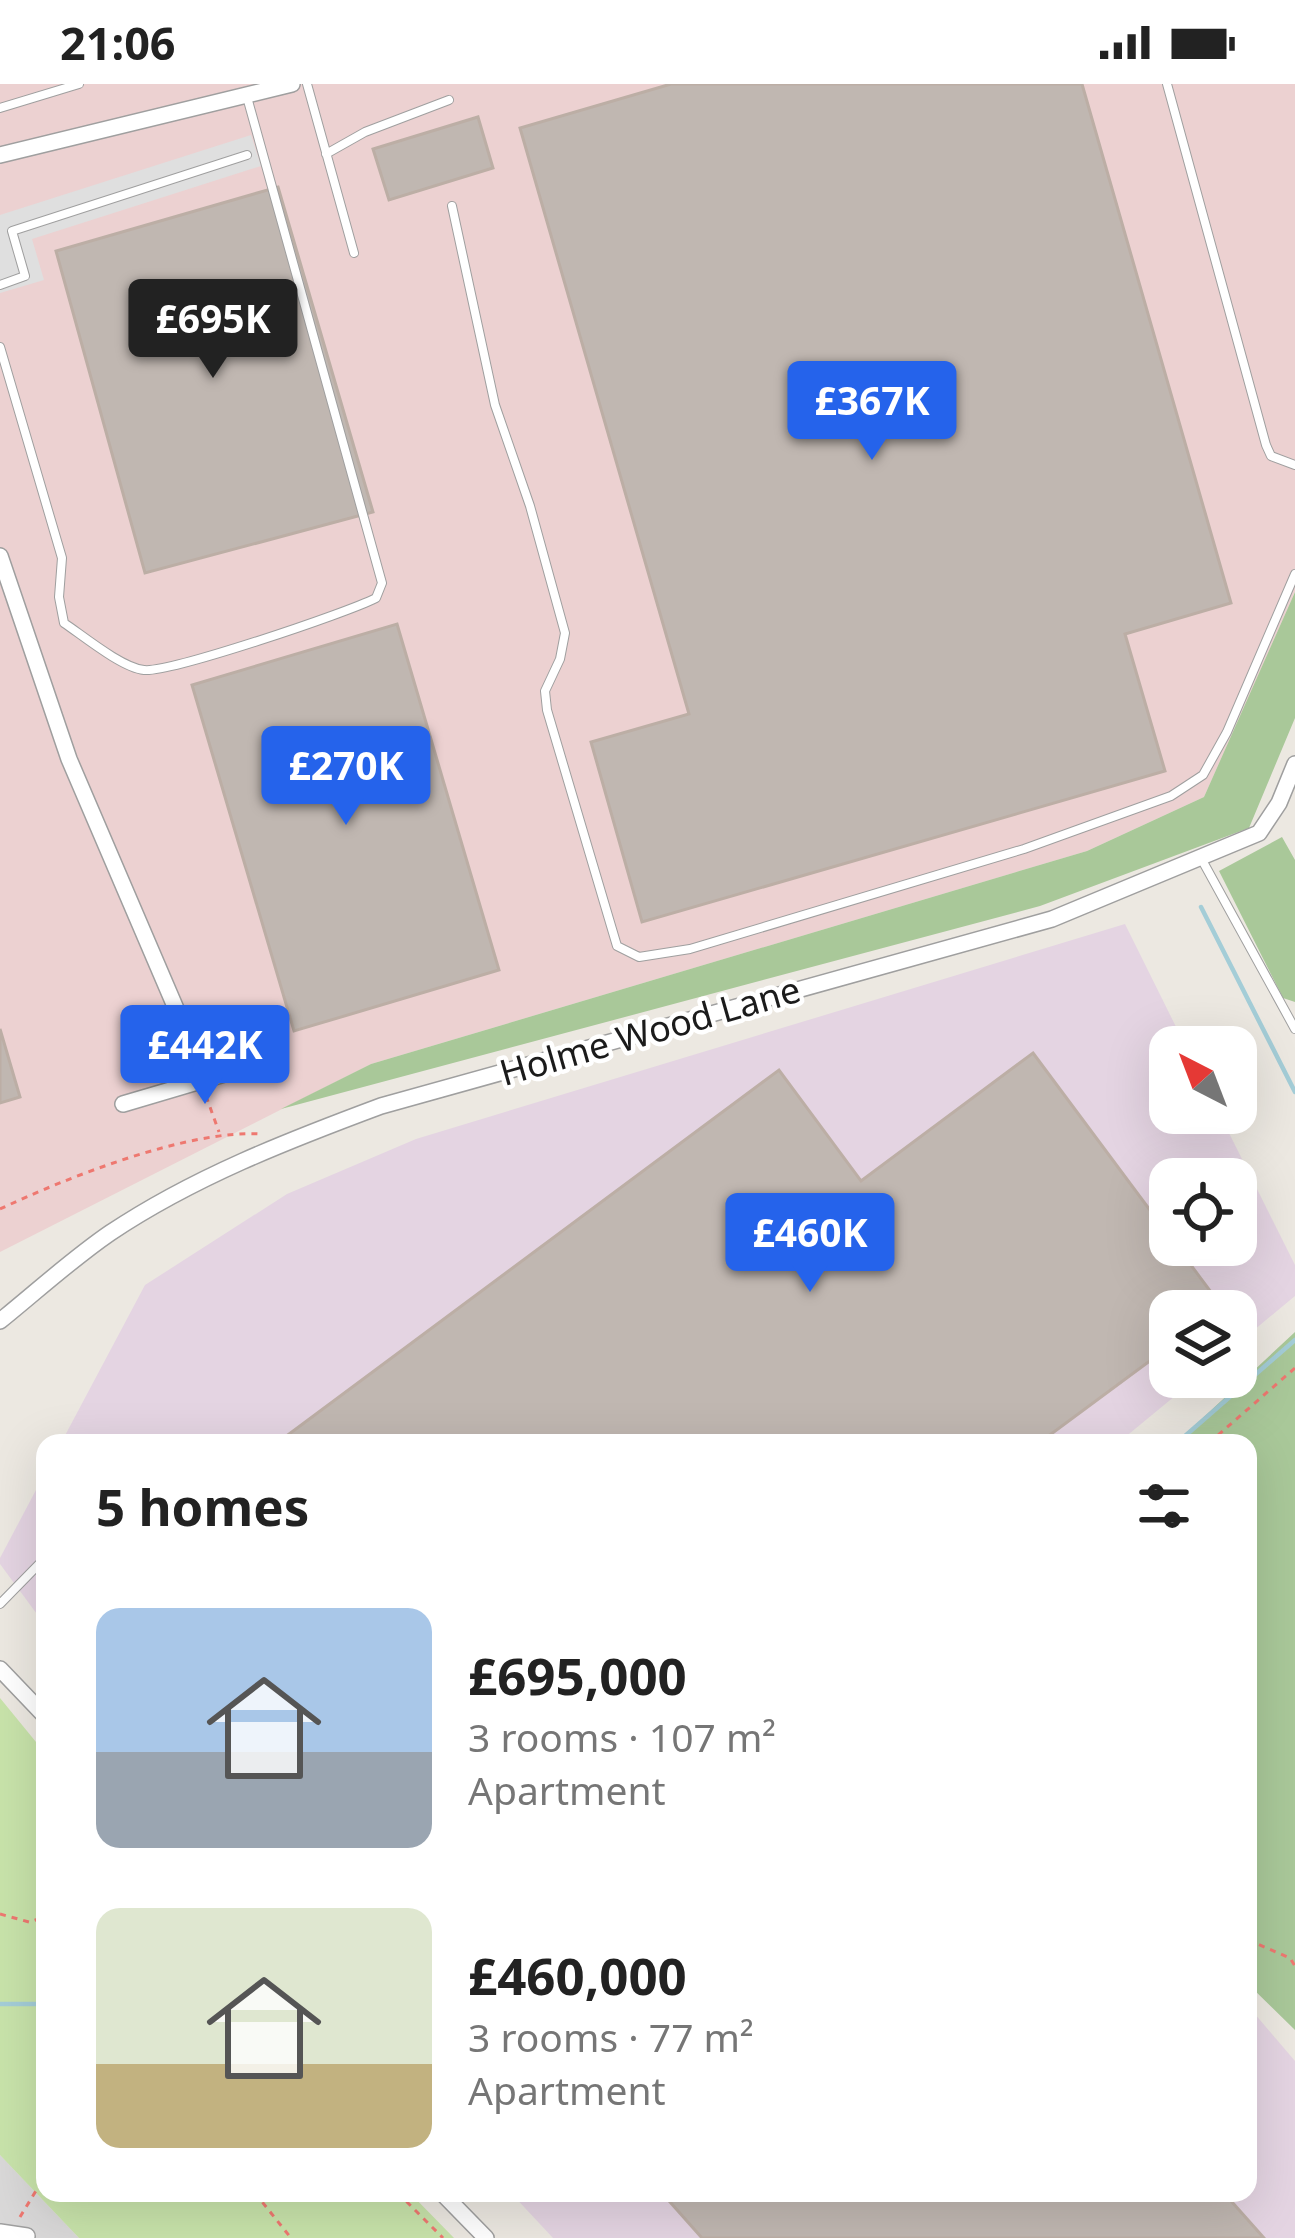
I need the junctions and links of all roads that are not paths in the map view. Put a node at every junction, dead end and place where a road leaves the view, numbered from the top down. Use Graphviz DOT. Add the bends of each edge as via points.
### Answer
graph roads {
  1 [pos="80,84"];
  2 [pos="292,84"];
  3 [pos="307,84"];
  4 [pos="1167,84"];
  5 [pos="247,95"];
  6 [pos="448,100"];
  7 [pos="0,108"];
  8 [pos="326,154"];
  9 [pos="0,155"];
  10 [pos="247,155"];
  11 [pos="452,206"];
  12 [pos="11,231"];
  13 [pos="0,235"];
  14 [pos="354,253"];
  15 [pos="0,285"];
  16 [pos="0,347"];
  17 [pos="1295,465"];
  18 [pos="0,556"];
  19 [pos="1295,574"];
  20 [pos="1295,764"];
  21 [pos="1202,860"];
  22 [pos="1295,1029"];
  23 [pos="272,1060"];
  24 [pos="201,1081"];
  25 [pos="123,1103"];
  26 [pos="0,1321"];
  27 [pos="36,1567"];
  28 [pos="0,1604"];
  29 [pos="0,1669"];
  30 [pos="36,1707"];
  31 [pos="451,2202"];
  32 [pos="486,2238"];
  1 -- 7 [label="lane"];
  2 -- 5 [label="street"];
  3 -- 8 [label="lane"];
  4 -- 17 [label="lane" via="1266,445 1271,456"];
  5 -- 9 [label="street"];
  5 -- 16 [label="lane" via="382,583 376,598 143,670 98,647 64,622 62,558"];
  6 -- 8 [label="lane"];
  8 -- 14 [label="lane"];
  10 -- 12 [label="lane"];
  11 -- 19 [label="lane" via="495,405 565,633 545,691 548,710 617,946 639,957 882,893 1171,796 1202,775 1227,732"];
  12 -- 13 [label="lane"];
  12 -- 15 [label="lane" via="25,276"];
  18 -- 24 [label="street" via="69,759"];
  20 -- 21 [label="street, Holme Wood Lane" via="1259,833"];
  21 -- 22 [label="lane"];
  21 -- 26 [label="street, Holme Wood Lane" via="1052,919 381,1106 276,1145 107,1236"];
  23 -- 24 [label="street"];
  24 -- 25 [label="street"];
  27 -- 28 [label="lane"];
  29 -- 30 [label="street"];
  31 -- 32 [label="street"];
}
